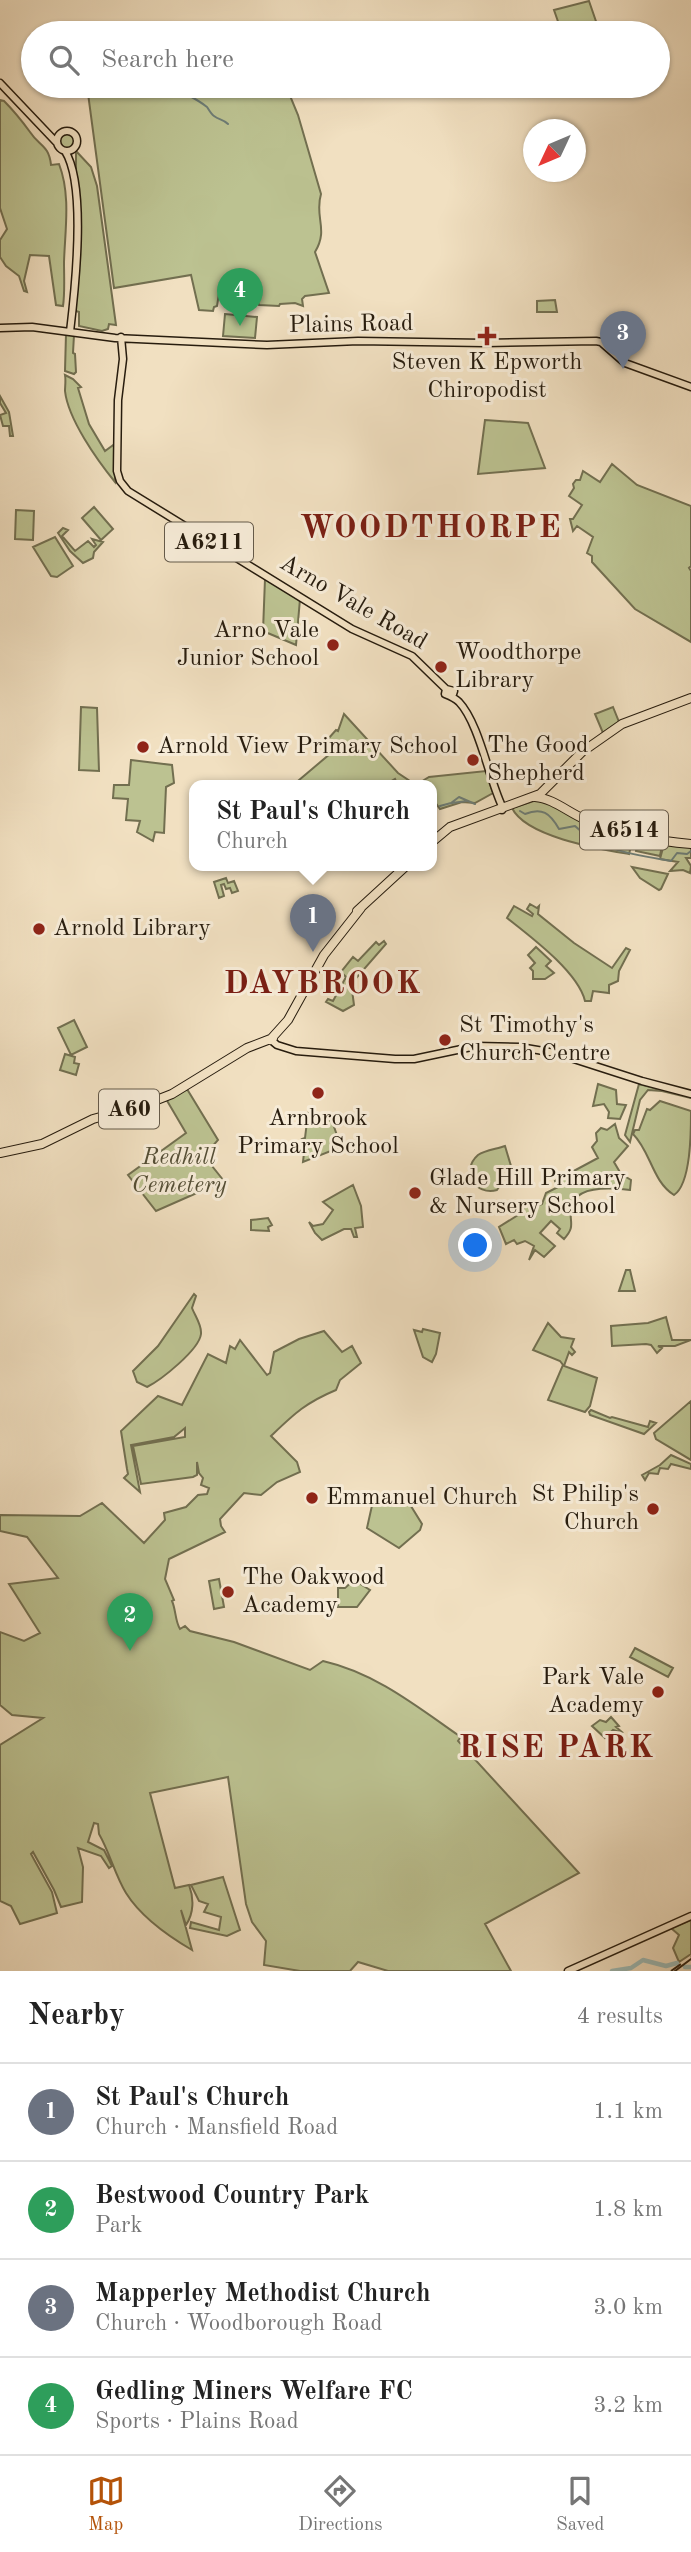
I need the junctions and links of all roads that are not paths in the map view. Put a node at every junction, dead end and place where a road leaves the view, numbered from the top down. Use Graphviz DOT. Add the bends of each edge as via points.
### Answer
graph roads {
  1 [pos="0,83"];
  2 [pos="48,132"];
  3 [pos="59,134"];
  4 [pos="57,144"];
  5 [pos="73,149"];
  6 [pos="65,151"];
  7 [pos="71,162"];
  8 [pos="0,328"];
  9 [pos="71,331"];
  10 [pos="120,337"];
  11 [pos="540,342"];
  12 [pos="526,352"];
  13 [pos="691,387"];
  14 [pos="691,698"];
  15 [pos="496,792"];
  16 [pos="543,795"];
  17 [pos="513,801"];
  18 [pos="500,809"];
  19 [pos="437,839"];
  20 [pos="691,842"];
  21 [pos="401,871"];
  22 [pos="274,1037"];
  23 [pos="421,1055"];
  24 [pos="236,1056"];
  25 [pos="691,1094"];
  26 [pos="0,1153"];
  27 [pos="691,1916"];
  28 [pos="568,1971"];
  1 -- 2 [label="main road"];
  2 -- 3 [label="main road"];
  2 -- 4 [label="main road"];
  3 -- 4 [label="main road"];
  3 -- 5 [label="main road" via="75,134"];
  4 -- 6 [label="main road"];
  5 -- 6 [label="main road"];
  5 -- 7 [label="main road"];
  6 -- 7 [label="main road"];
  7 -- 9 [label="main road" via="76,198"];
  8 -- 9 [label="main road, Plains Road"];
  9 -- 10 [label="main road, Plains Road"];
  10 -- 11 [label="main road, Plains Road" via="267,345"];
  10 -- 15 [label="main road, Arno Vale Road / A6211" via="117,471 128,491 352,629 412,656 464,709"];
  11 -- 12 [label="main road"];
  11 -- 13 [label="main road, Plains Road" via="598,341 625,363"];
  14 -- 16 [label="highway" via="619,726 582,752"];
  15 -- 17 [label="main road" via="503,802"];
  15 -- 18 [label="main road, A6211"];
  16 -- 17 [label="highway"];
  16 -- 18 [label="highway"];
  16 -- 20 [label="highway, A6514" via="593,821"];
  17 -- 18 [label="highway"];
  18 -- 19 [label="highway" via="457,825"];
  21 -- 22 [label="highway" via="361,908 331,945"];
  22 -- 23 [label="main road" via="291,1048"];
  22 -- 23 [label="main road" via="277,1045 296,1051 386,1059"];
  22 -- 24 [label="highway, A60"];
  22 -- 24 [label="highway, A60"];
  23 -- 25 [label="main road" via="498,1041 545,1047"];
  24 -- 26 [label="highway, A60" via="178,1091 93,1119 42,1144"];
  27 -- 28 [label="main road"];
}
